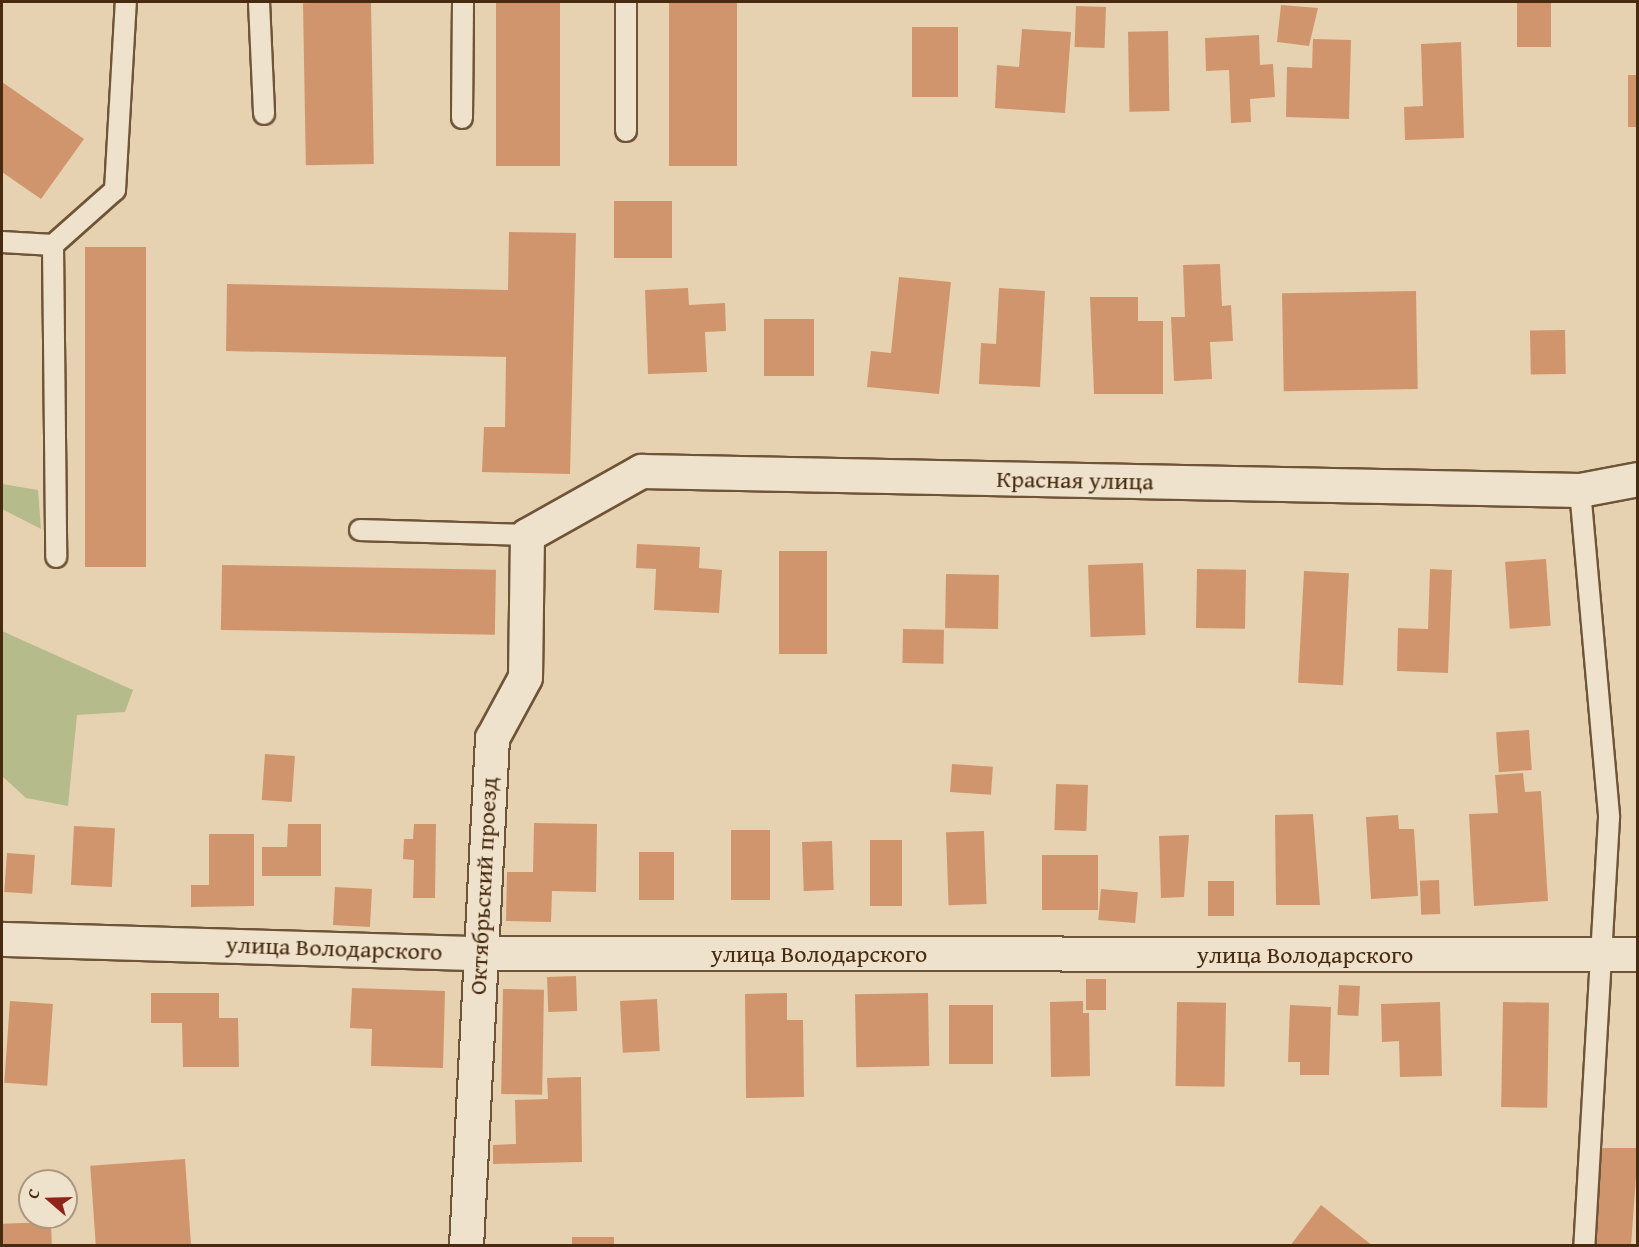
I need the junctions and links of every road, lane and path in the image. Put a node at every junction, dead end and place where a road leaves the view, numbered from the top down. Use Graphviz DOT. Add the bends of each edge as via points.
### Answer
graph roads {
  1 [pos="126,2"];
  2 [pos="259,2"];
  3 [pos="463,2"];
  4 [pos="626,2"];
  5 [pos="264,114"];
  6 [pos="462,118"];
  7 [pos="626,131"];
  8 [pos="2,242"];
  9 [pos="53,245"];
  10 [pos="1638,479"];
  11 [pos="1580,490"];
  12 [pos="360,531"];
  13 [pos="527,535"];
  14 [pos="56,557"];
  15 [pos="2,939"];
  16 [pos="479,953"];
  17 [pos="1638,954"];
  18 [pos="1602,957"];
  19 [pos="466,1245"];
  20 [pos="1584,1245"];
  1 -- 9 [label="lane" via="115,190"];
  2 -- 5 [label="lane"];
  3 -- 6 [label="lane"];
  4 -- 7 [label="lane"];
  8 -- 9 [label="lane"];
  9 -- 14 [label="lane"];
  10 -- 11 [label="street, Красная улица"];
  11 -- 13 [label="street, Красная улица" via="641,471"];
  11 -- 18 [label="lane" via="1609,818"];
  12 -- 13 [label="lane"];
  13 -- 16 [label="street, Октябрьский проезд" via="525,677 492,738"];
  15 -- 16 [label="street, улица Володарского"];
  16 -- 18 [label="street, улица Володарского"];
  16 -- 19 [label="street, Октябрьский проезд"];
  17 -- 18 [label="street, улица Володарского"];
  18 -- 20 [label="lane" via="1587,1121"];
}
